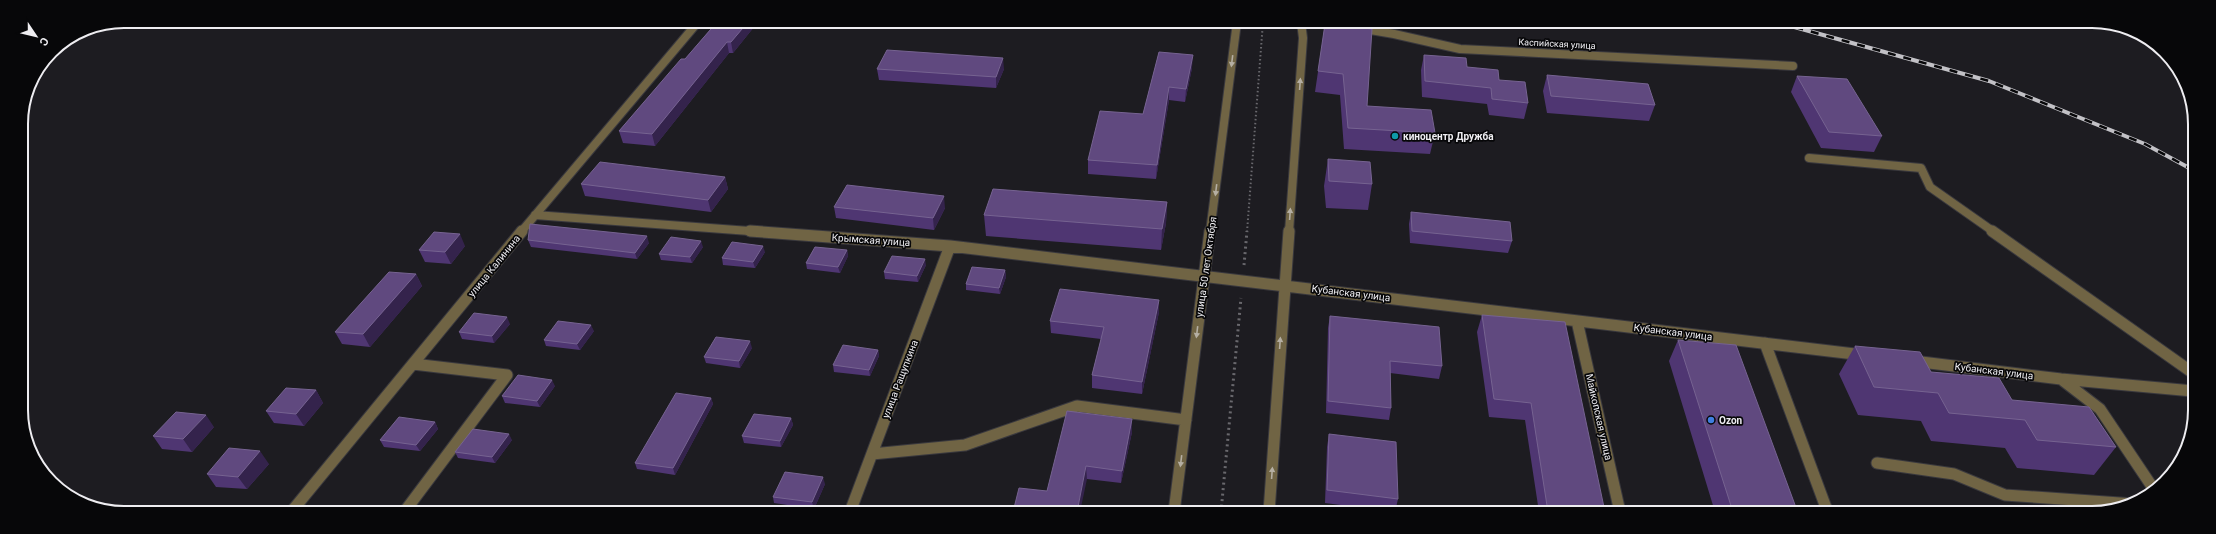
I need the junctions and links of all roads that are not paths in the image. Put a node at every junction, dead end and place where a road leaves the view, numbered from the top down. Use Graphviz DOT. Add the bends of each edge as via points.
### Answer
graph roads {
  1 [pos="693,28"];
  2 [pos="1236,28"];
  3 [pos="1302,28"];
  4 [pos="1358,28"];
  5 [pos="1793,66"];
  6 [pos="1809,158"];
  7 [pos="535,215"];
  8 [pos="950,246"];
  9 [pos="1206,276"];
  10 [pos="1284,285"];
  11 [pos="1578,321"];
  12 [pos="1765,344"];
  13 [pos="1874,357"];
  14 [pos="1906,360"];
  15 [pos="413,364"];
  16 [pos="2188,369"];
  17 [pos="2061,379"];
  18 [pos="2188,391"];
  19 [pos="1186,420"];
  20 [pos="872,454"];
  21 [pos="1877,463"];
  22 [pos="2151,485"];
  23 [pos="2117,503"];
  24 [pos="296,506"];
  25 [pos="409,506"];
  26 [pos="852,506"];
  27 [pos="1175,506"];
  28 [pos="1269,506"];
  29 [pos="1619,506"];
  30 [pos="1825,506"];
  1 -- 7 [label="street, улица Калинина"];
  2 -- 9 [label="street, улица 50 лет Октября, one-way"];
  10 -- 3 [label="street, one-way"];
  4 -- 5 [label="street, Каспийская улица" via="1460,49"];
  6 -- 16 [label="street" via="1921,168 1930,187"];
  7 -- 8 [label="street, Крымская улица"];
  7 -- 15 [label="street, улица Калинина"];
  8 -- 9 [label="street, Крымская улица"];
  8 -- 20 [label="street, улица Ращупкина"];
  9 -- 10 [label="street, Кубанская улица"];
  9 -- 19 [label="street, улица 50 лет Октября, one-way"];
  10 -- 11 [label="street, Кубанская улица"];
  28 -- 10 [label="street, one-way"];
  11 -- 12 [label="street, Кубанская улица"];
  11 -- 29 [label="street, Майкопская улица"];
  12 -- 13 [label="street, Кубанская улица"];
  12 -- 30 [label="street"];
  14 -- 17 [label="street, Кубанская улица"];
  15 -- 24 [label="street, улица Калинина"];
  15 -- 25 [label="street" via="507,375"];
  17 -- 18 [label="street, Кубанская улица"];
  17 -- 22 [label="street" via="2100,409"];
  19 -- 20 [label="street" via="1077,406 965,445"];
  19 -- 27 [label="street, улица 50 лет Октября, one-way"];
  20 -- 26 [label="street, улица Ращупкина"];
  21 -- 23 [label="street" via="1954,474 2006,495"];
}
